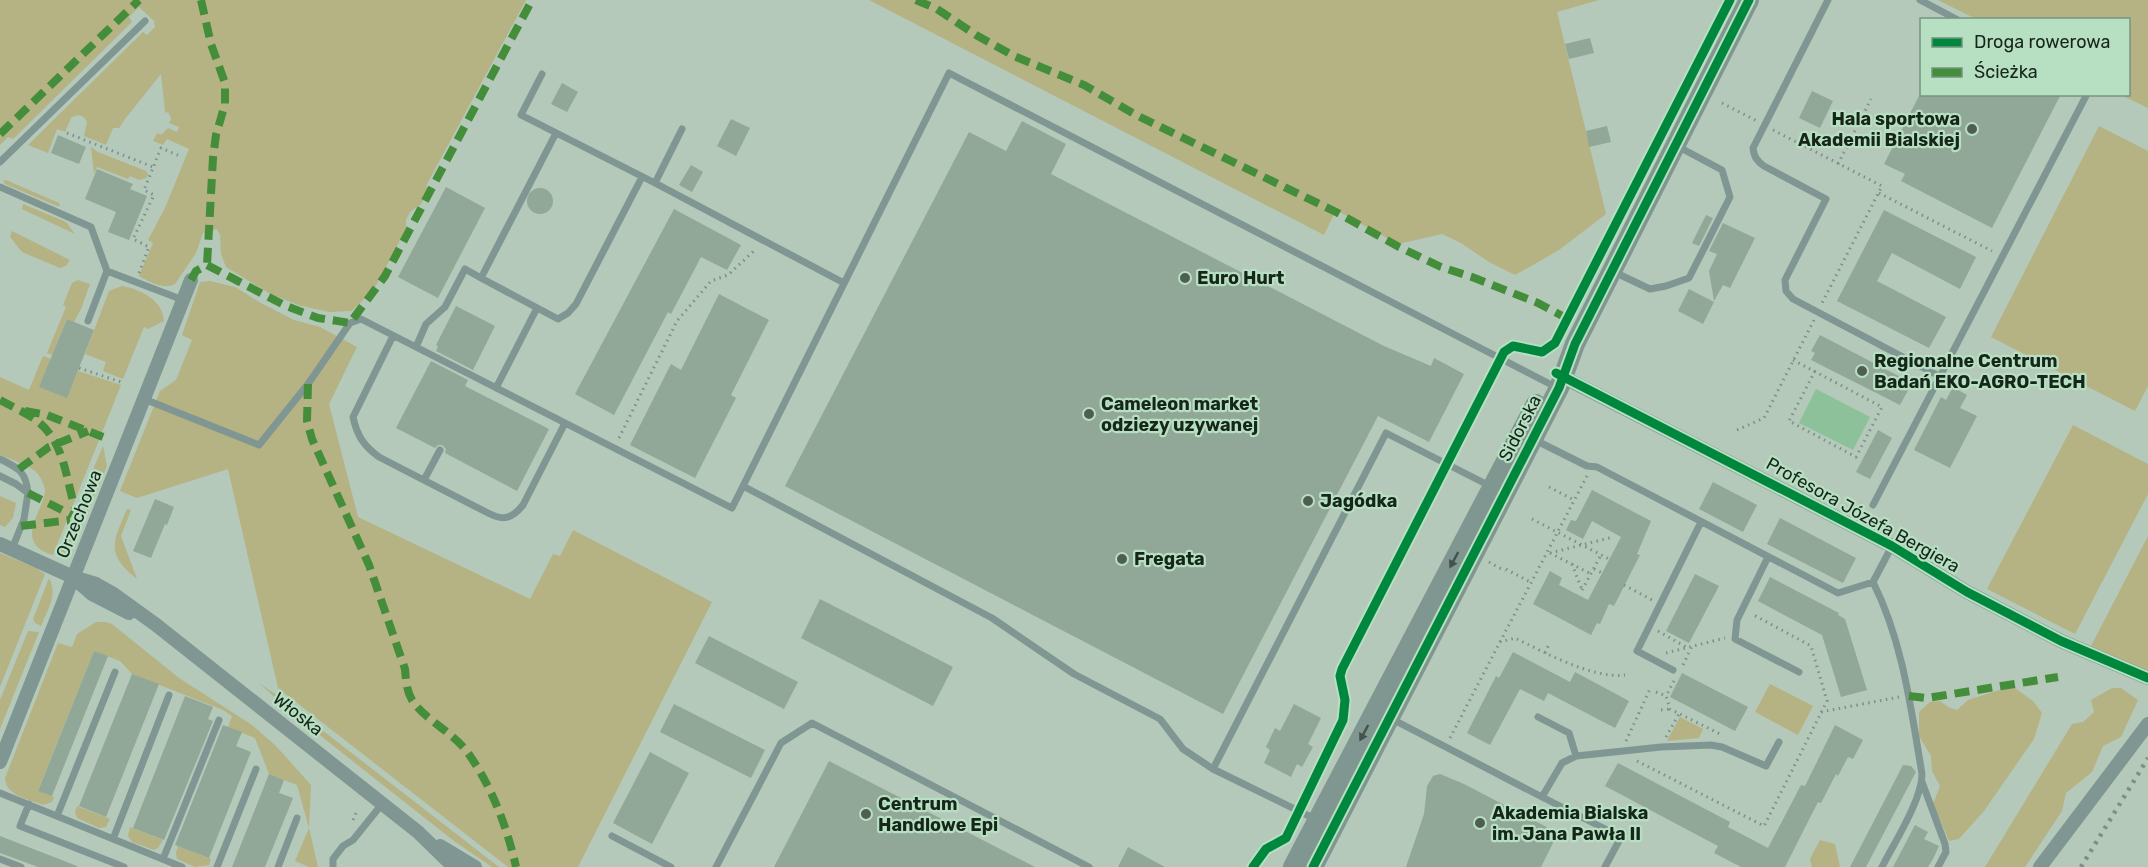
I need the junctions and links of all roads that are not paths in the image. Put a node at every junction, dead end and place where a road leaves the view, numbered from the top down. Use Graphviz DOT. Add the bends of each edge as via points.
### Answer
graph roads {
  1 [pos="1749,0"];
  2 [pos="1828,0"];
  3 [pos="1920,0"];
  4 [pos="1954,18"];
  5 [pos="145,21"];
  6 [pos="542,74"];
  7 [pos="2086,96"];
  8 [pos="682,129"];
  9 [pos="556,133"];
  10 [pos="1676,145"];
  11 [pos="0,162"];
  12 [pos="642,177"];
  13 [pos="654,183"];
  14 [pos="0,187"];
  15 [pos="1612,271"];
  16 [pos="107,272"];
  17 [pos="481,278"];
  18 [pos="191,280"];
  19 [pos="844,283"];
  20 [pos="183,300"];
  21 [pos="537,308"];
  22 [pos="88,321"];
  23 [pos="393,336"];
  24 [pos="416,347"];
  25 [pos="1940,376"];
  26 [pos="477,378"];
  27 [pos="1556,380"];
  28 [pos="473,387"];
  29 [pos="496,388"];
  30 [pos="144,399"];
  31 [pos="565,423"];
  32 [pos="1526,436"];
  33 [pos="440,450"];
  34 [pos="0,459"];
  35 [pos="0,476"];
  36 [pos="424,480"];
  37 [pos="743,486"];
  38 [pos="1499,490"];
  39 [pos="28,493"];
  40 [pos="1874,505"];
  41 [pos="1701,522"];
  42 [pos="1892,546"];
  43 [pos="6,547"];
  44 [pos="1768,557"];
  45 [pos="73,578"];
  46 [pos="1874,582"];
  47 [pos="115,672"];
  48 [pos="1799,672"];
  49 [pos="1675,673"];
  50 [pos="2148,678"];
  51 [pos="169,695"];
  52 [pos="1383,714"];
  53 [pos="1538,717"];
  54 [pos="219,720"];
  55 [pos="2148,724"];
  56 [pos="1779,742"];
  57 [pos="1576,756"];
  58 [pos="0,762"];
  59 [pos="256,769"];
  60 [pos="1213,769"];
  61 [pos="1922,782"];
  62 [pos="0,793"];
  63 [pos="1542,796"];
  64 [pos="28,804"];
  65 [pos="382,804"];
  66 [pos="57,816"];
  67 [pos="297,818"];
  68 [pos="1325,824"];
  69 [pos="418,832"];
  70 [pos="612,836"];
  71 [pos="113,839"];
  72 [pos="0,859"];
  73 [pos="163,859"];
  74 [pos="21,867"];
  75 [pos="124,867"];
  76 [pos="182,867"];
  77 [pos="218,867"];
  78 [pos="278,867"];
  79 [pos="333,867"];
  80 [pos="454,867"];
  81 [pos="475,867"];
  82 [pos="671,867"];
  83 [pos="716,867"];
  84 [pos="1089,867"];
  85 [pos="1293,867"];
  86 [pos="1313,867"];
  87 [pos="1605,867"];
  88 [pos="1882,867"];
  89 [pos="1938,867"];
  90 [pos="2040,867"];
  1 -- 10 [label="street, Sidorska"];
  2 -- 25 [label="lane" via="1754,148 1758,162 1826,199 1785,280 1786,291 1793,299"];
  3 -- 4 [label="lane"];
  5 -- 11 [label="lane"];
  6 -- 9 [label="lane" via="521,115"];
  7 -- 25 [label="lane"];
  8 -- 13 [label="lane"];
  9 -- 12 [label="lane"];
  9 -- 17 [label="lane"];
  10 -- 15 [label="street, Sidorska"];
  10 -- 15 [label="lane" via="1722,170 1730,198 1689,278 1650,289"];
  12 -- 13 [label="lane"];
  12 -- 21 [label="lane" via="576,304 558,319"];
  13 -- 19 [label="lane"];
  14 -- 16 [label="lane" via="91,227"];
  15 -- 27 [label="street, Sidorska"];
  16 -- 20 [label="lane"];
  16 -- 22 [label="lane"];
  17 -- 21 [label="lane"];
  17 -- 24 [label="lane" via="465,269 445,307 426,324"];
  18 -- 20 [label="street, Orzechowa"];
  19 -- 27 [label="lane" via="949,73"];
  19 -- 37 [label="lane"];
  20 -- 30 [label="street, Orzechowa"];
  21 -- 29 [label="lane"];
  23 -- 24 [label="lane"];
  23 -- 30 [label="lane" via="361,319 350,323 259,445"];
  23 -- 36 [label="lane" via="355,411 356,431 365,447"];
  24 -- 26 [label="lane"];
  25 -- 40 [label="lane"];
  26 -- 28 [label="lane"];
  26 -- 29 [label="lane"];
  27 -- 32 [label="street, Sidorska"];
  27 -- 42 [label="street, Profesora Józefa Bergiera"];
  29 -- 31 [label="lane"];
  30 -- 45 [label="street, Orzechowa"];
  31 -- 36 [label="lane" via="523,505 508,518 497,518"];
  31 -- 37 [label="lane" via="732,508"];
  32 -- 38 [label="street, Sidorska"];
  32 -- 41 [label="lane" via="1587,466 1597,467"];
  33 -- 36 [label="lane"];
  34 -- 39 [label="lane" via="19,469 26,479"];
  35 -- 39 [label="lane"];
  37 -- 60 [label="lane" via="992,618 1074,674 1160,720 1183,749"];
  38 -- 52 [label="street, Sidorska"];
  38 -- 60 [label="lane" via="1386,433"];
  39 -- 43 [label="lane" via="24,519"];
  41 -- 44 [label="lane"];
  41 -- 49 [label="lane" via="1637,651"];
  42 -- 46 [label="lane"];
  42 -- 50 [label="street, Profesora Józefa Bergiera" via="1967,592 2051,636"];
  43 -- 45 [label="street, Włoska"];
  44 -- 46 [label="lane" via="1838,593"];
  44 -- 48 [label="lane" via="1737,620 1735,639"];
  45 -- 58 [label="street, Orzechowa"];
  45 -- 65 [label="street, Włoska" via="92,594 155,624"];
  46 -- 61 [label="lane" via="1884,603 1909,696"];
  47 -- 66 [label="lane"];
  51 -- 71 [label="lane"];
  52 -- 63 [label="lane"];
  52 -- 68 [label="street, Sidorska"];
  53 -- 57 [label="lane" via="1569,733"];
  54 -- 73 [label="lane"];
  55 -- 90 [label="street"];
  56 -- 57 [label="lane" via="1766,766 1711,745"];
  57 -- 63 [label="lane" via="1562,763"];
  59 -- 77 [label="lane"];
  60 -- 68 [label="lane"];
  61 -- 88 [label="lane"];
  61 -- 89 [label="lane" via="1945,844 1946,852"];
  62 -- 64 [label="lane"];
  63 -- 87 [label="lane" via="1621,837"];
  64 -- 66 [label="lane"];
  64 -- 75 [label="lane" via="20,826"];
  65 -- 69 [label="street, Włoska"];
  65 -- 79 [label="lane" via="353,840 343,846 333,859"];
  66 -- 71 [label="lane"];
  67 -- 78 [label="lane"];
  68 -- 85 [label="street, Sidorska"];
  68 -- 86 [label="street, Sidorska"];
  69 -- 80 [label="street, Włoska"];
  69 -- 81 [label="street, Włoska"];
  70 -- 82 [label="lane"];
  71 -- 73 [label="lane"];
  72 -- 74 [label="lane"];
  73 -- 76 [label="lane"];
  83 -- 84 [label="lane" via="781,743 812,723"];
}
